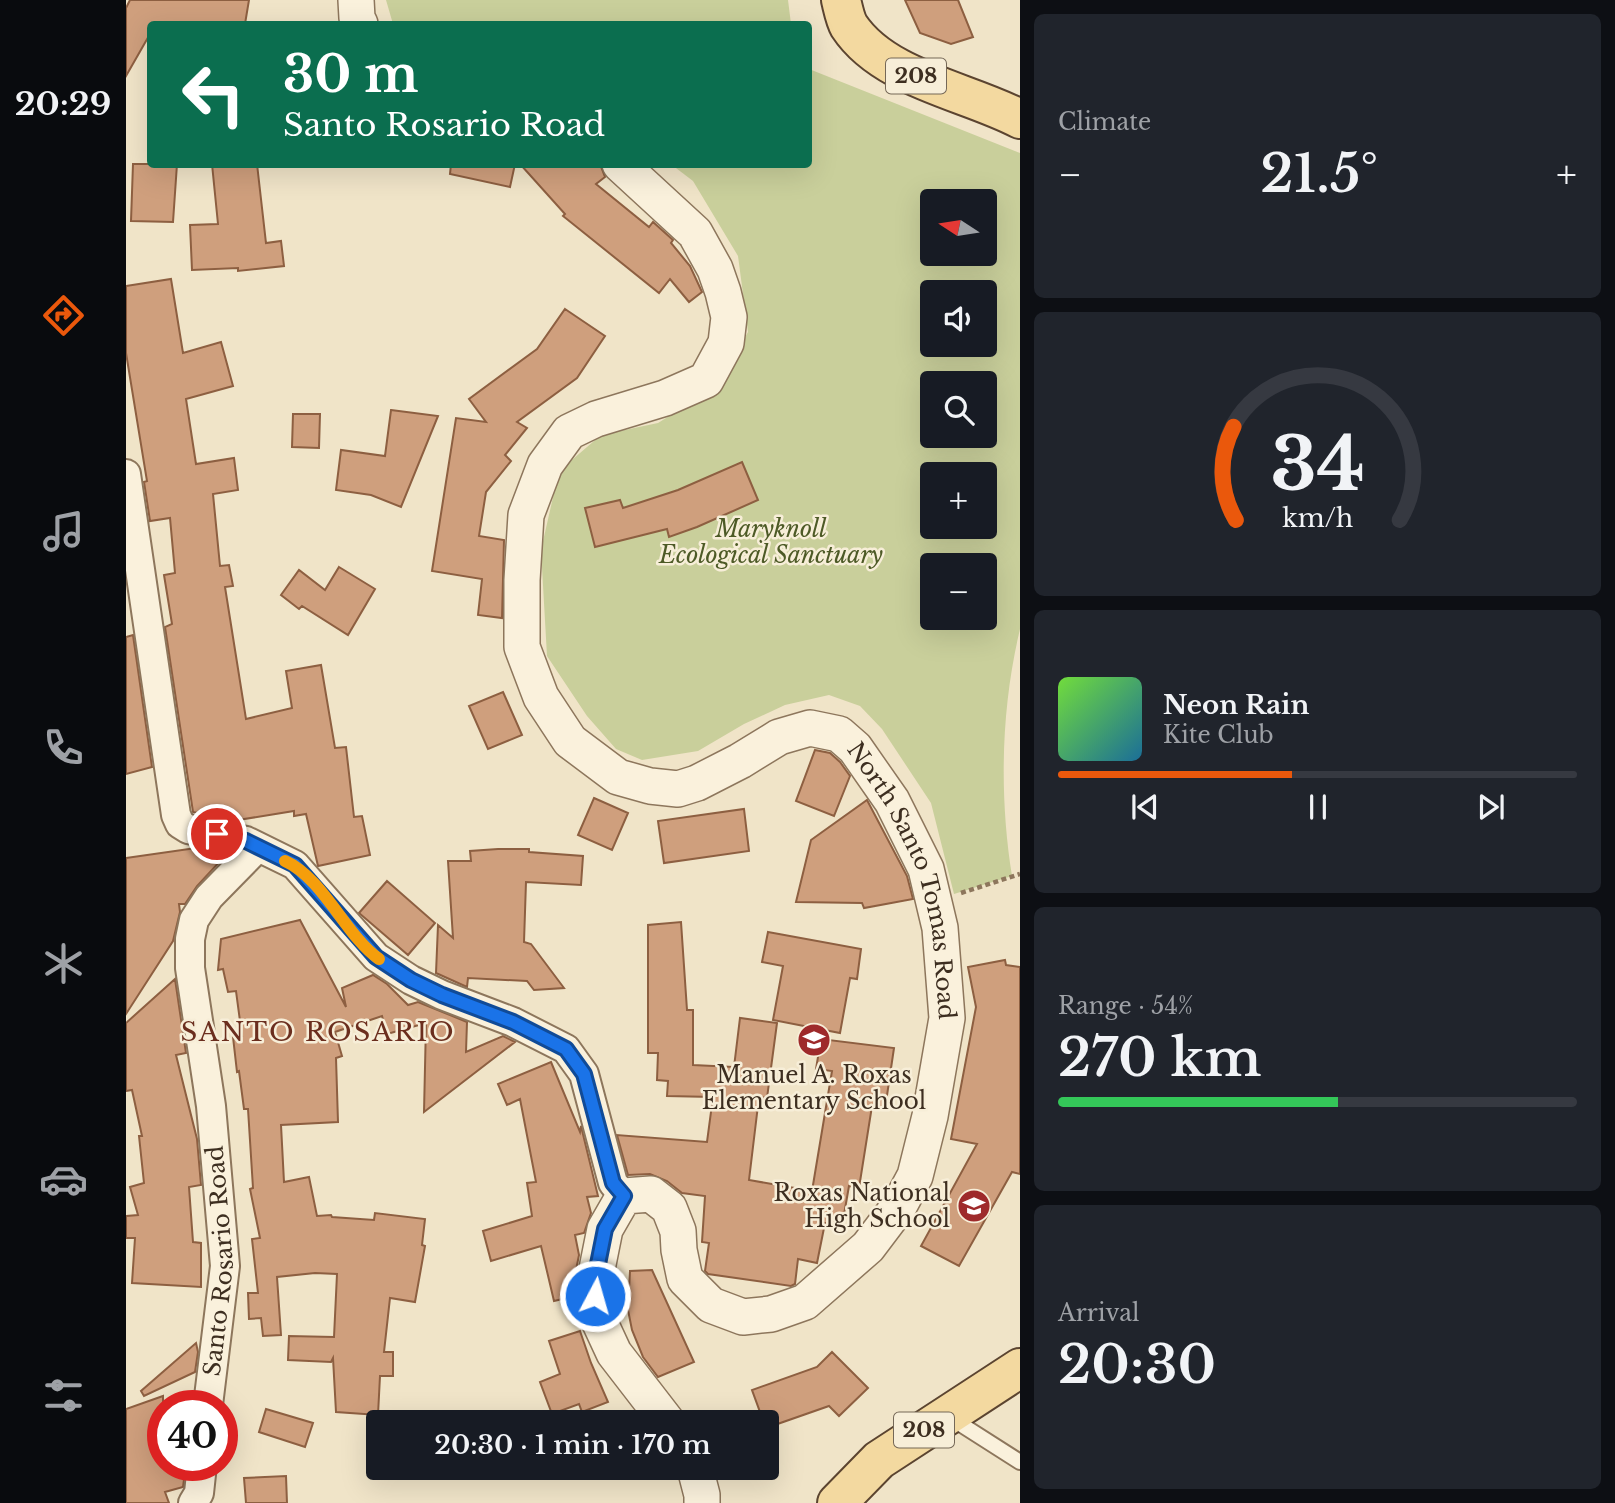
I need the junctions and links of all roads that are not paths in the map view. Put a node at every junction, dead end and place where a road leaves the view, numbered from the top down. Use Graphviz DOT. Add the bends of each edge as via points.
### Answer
graph roads {
  1 [pos="356,0"];
  2 [pos="841,0"];
  3 [pos="358,21"];
  4 [pos="1020,119"];
  5 [pos="624,168"];
  6 [pos="126,474"];
  7 [pos="257,848"];
  8 [pos="624,1196"];
  9 [pos="1020,1368"];
  10 [pos="210,1390"];
  11 [pos="658,1410"];
  12 [pos="947,1415"];
  13 [pos="1020,1462"];
  14 [pos="697,1480"];
  15 [pos="200,1481"];
  16 [pos="193,1503"];
  17 [pos="702,1503"];
  18 [pos="837,1503"];
  1 -- 3 [label="street"];
  2 -- 4 [label="main road, 208" via="848,24 869,49 900,68"];
  5 -- 8 [label="street, North Santo Tomas Road" via="695,233 715,269 726,304 726,343 706,380 569,432 545,465 526,515 522,647 541,697 570,741 618,777 650,786 678,789 697,783 779,737 810,728 839,734 855,748 892,801 926,869 940,928 947,1018 915,1175 899,1206 868,1247 804,1302 771,1314 743,1317 711,1305 685,1279 678,1231 669,1208 651,1194"];
  6 -- 7 [label="street" via="176,816 188,829 246,841"];
  7 -- 8 [label="street" via="295,865 376,957 411,980 566,1049 584,1074 613,1183"];
  7 -- 10 [label="street, Santo Rosario Road" via="209,897 194,919 190,939 225,1266"];
  8 -- 11 [label="street" via="605,1229 595,1279 595,1312 614,1353"];
  9 -- 12 [label="main road, 208"];
  12 -- 13 [label="lane"];
  12 -- 18 [label="main road, 208" via="879,1460"];
  14 -- 17 [label="street"];
  15 -- 16 [label="street"];
}
